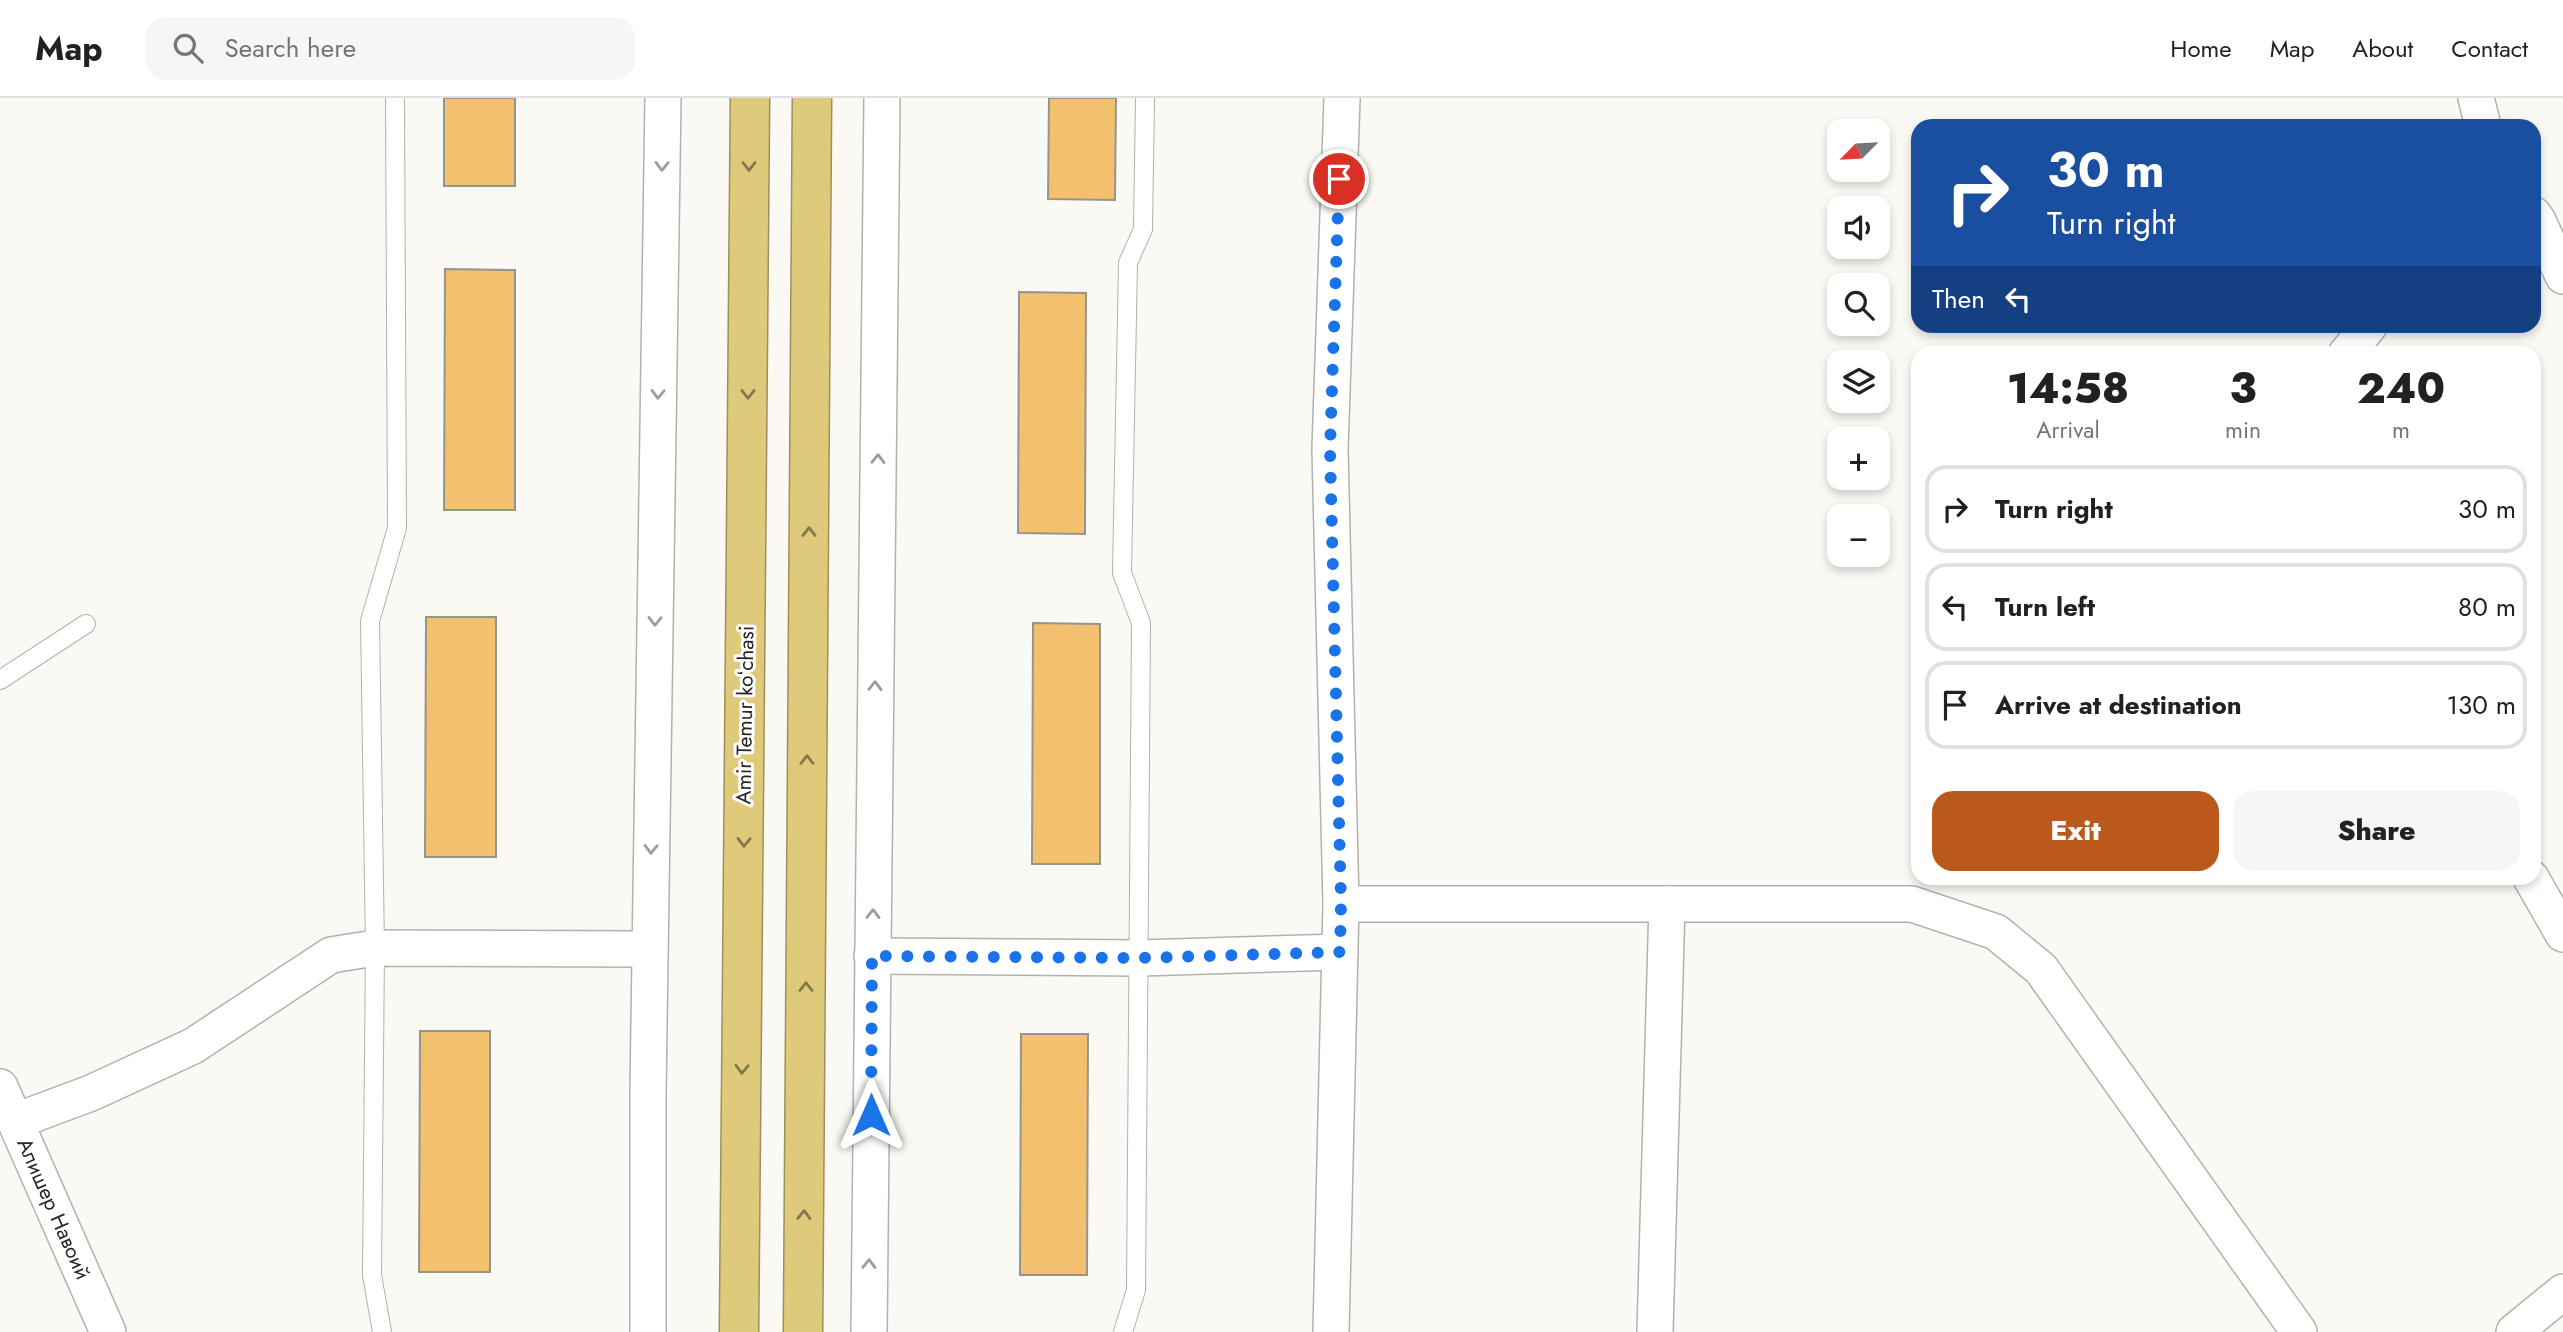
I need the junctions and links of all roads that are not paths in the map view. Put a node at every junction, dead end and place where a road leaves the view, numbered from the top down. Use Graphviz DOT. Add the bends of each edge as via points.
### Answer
graph roads {
  1 [pos="395,98"];
  2 [pos="663,98"];
  3 [pos="750,98"];
  4 [pos="812,98"];
  5 [pos="882,98"];
  6 [pos="1145,98"];
  7 [pos="1342,98"];
  8 [pos="2476,98"];
  9 [pos="2481,119"];
  10 [pos="2541,225"];
  11 [pos="2563,276"];
  12 [pos="86,624"];
  13 [pos="0,680"];
  14 [pos="2535,885"];
  15 [pos="1341,904"];
  16 [pos="1667,904"];
  17 [pos="2563,934"];
  18 [pos="375,948"];
  19 [pos="650,950"];
  20 [pos="1340,952"];
  21 [pos="872,956"];
  22 [pos="1140,958"];
  23 [pos="0,1087"];
  24 [pos="16,1121"];
  25 [pos="2563,1292"];
  26 [pos="108,1332"];
  27 [pos="382,1332"];
  28 [pos="648,1332"];
  29 [pos="739,1332"];
  30 [pos="803,1332"];
  31 [pos="869,1332"];
  32 [pos="1123,1332"];
  33 [pos="1332,1332"];
  34 [pos="1655,1332"];
  35 [pos="2299,1332"];
  36 [pos="2514,1332"];
  1 -- 18 [label="lane" via="397,528 370,621"];
  2 -- 19 [label="street, one-way"];
  3 -- 29 [label="highway, Amir Temur koʻchasi, one-way"];
  30 -- 4 [label="highway, one-way"];
  21 -- 5 [label="street, one-way"];
  6 -- 22 [label="lane" via="1143,229 1128,263 1122,573 1141,623"];
  7 -- 15 [label="street" via="1330,449"];
  8 -- 9 [label="street"];
  10 -- 11 [label="street"];
  12 -- 13 [label="lane"];
  14 -- 17 [label="street"];
  15 -- 16 [label="street"];
  15 -- 20 [label="street"];
  16 -- 34 [label="street"];
  16 -- 35 [label="street" via="1912,904 1996,932 2041,969"];
  18 -- 19 [label="street"];
  18 -- 24 [label="street" via="331,955 193,1046"];
  18 -- 27 [label="lane" via="372,1275"];
  19 -- 28 [label="street"];
  20 -- 22 [label="street"];
  20 -- 33 [label="street"];
  21 -- 22 [label="street"];
  31 -- 21 [label="street, one-way"];
  22 -- 32 [label="lane" via="1136,1290"];
  23 -- 24 [label="street, Алишер Навоий"];
  24 -- 26 [label="street, Алишер Навоий"];
  25 -- 36 [label="street"];
}
